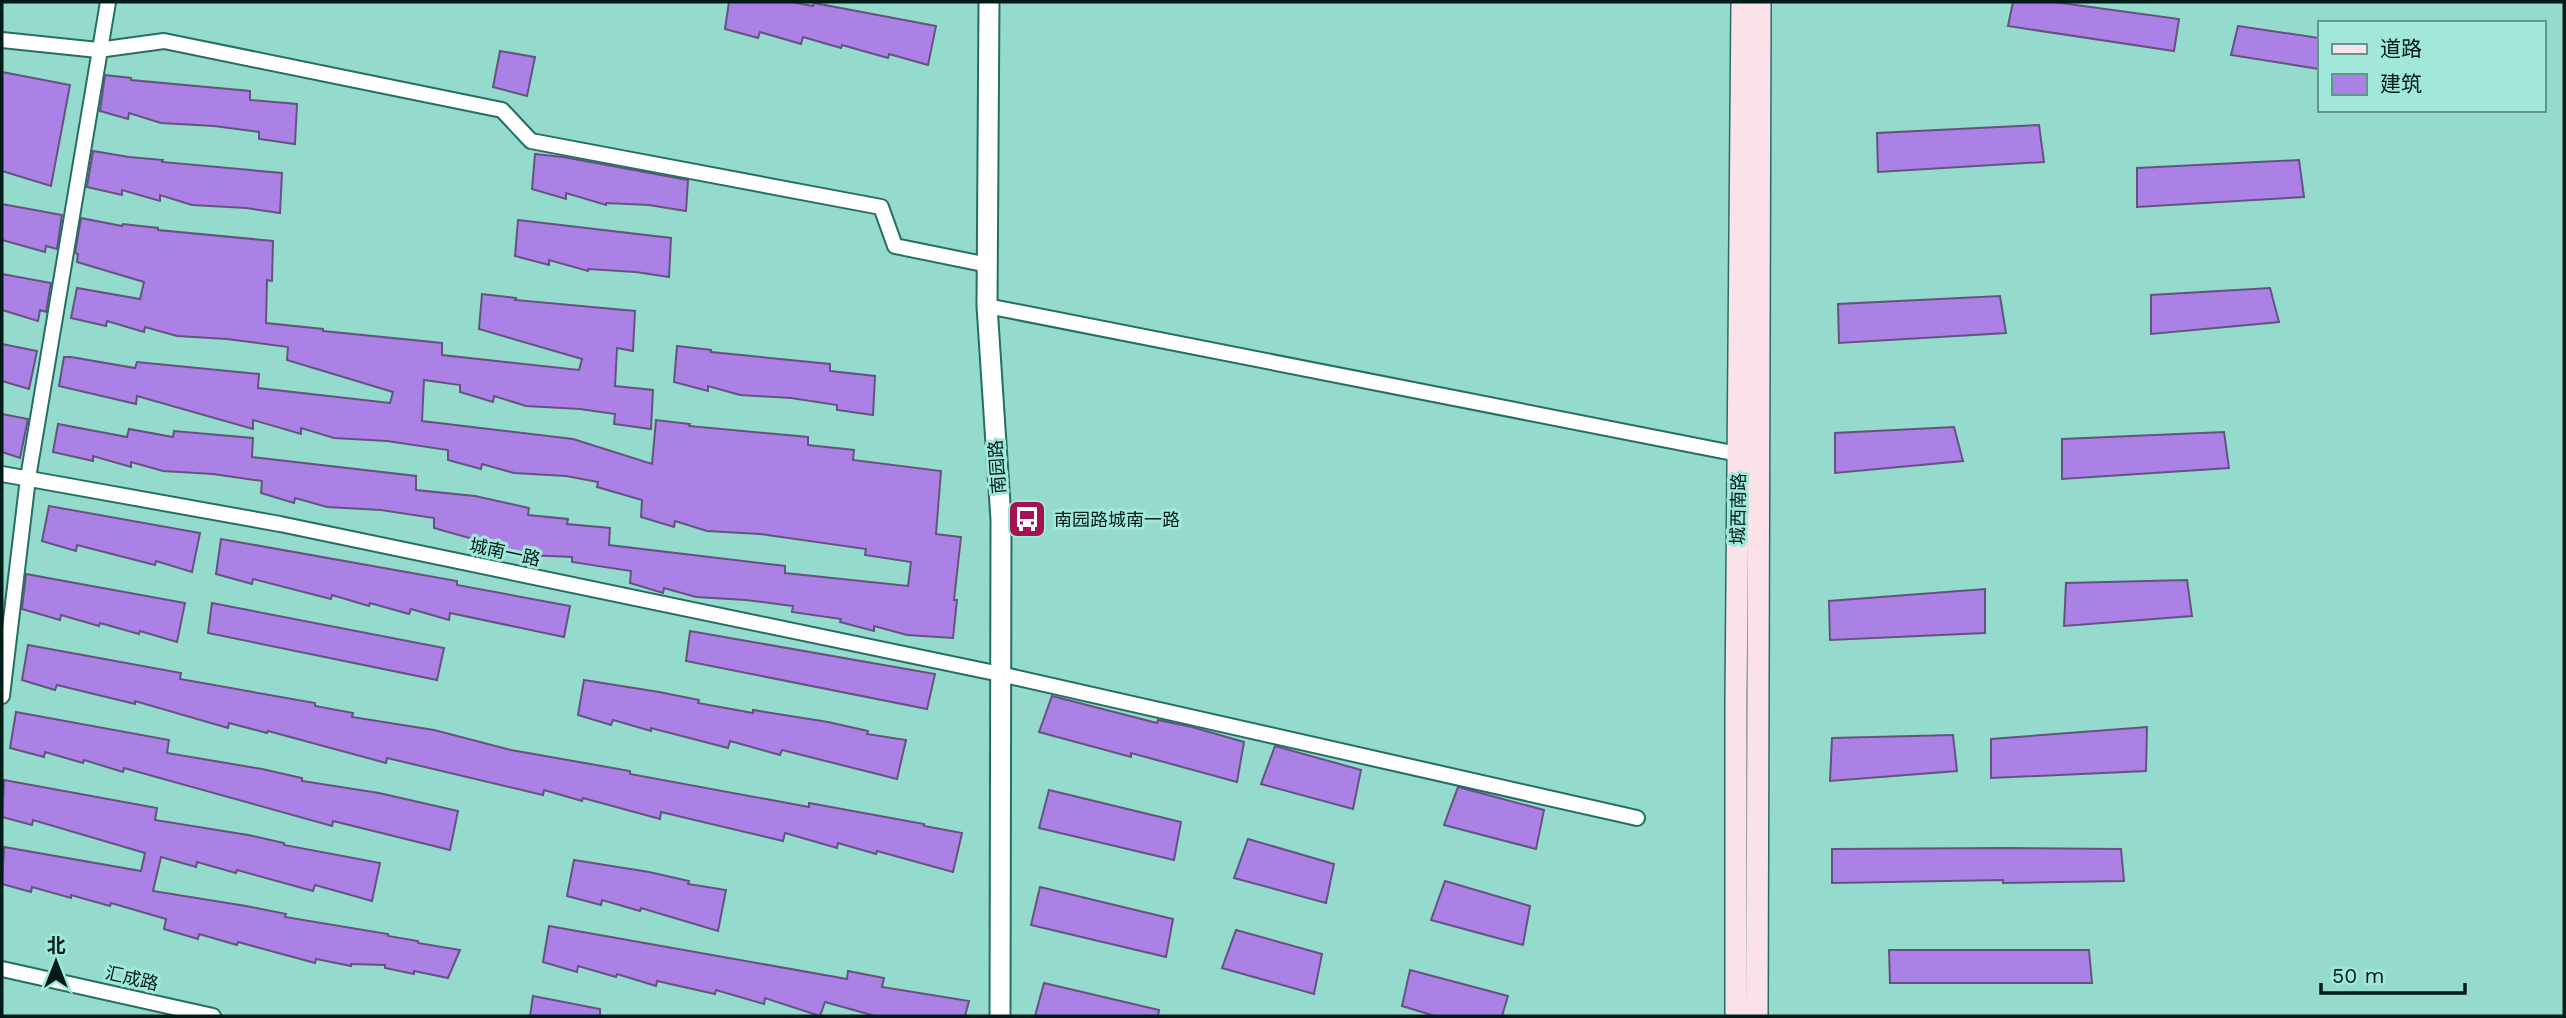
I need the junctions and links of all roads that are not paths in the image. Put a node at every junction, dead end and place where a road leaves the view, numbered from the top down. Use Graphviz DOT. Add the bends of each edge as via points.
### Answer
graph roads {
  1 [pos="108,2"];
  2 [pos="989,2"];
  3 [pos="1742,2"];
  4 [pos="1760,2"];
  5 [pos="2,40"];
  6 [pos="98,50"];
  7 [pos="988,265"];
  8 [pos="987,306"];
  9 [pos="1738,454"];
  10 [pos="2,474"];
  11 [pos="28,478"];
  12 [pos="1000,674"];
  13 [pos="2,696"];
  14 [pos="1637,818"];
  15 [pos="2,968"];
  16 [pos="213,1016"];
  17 [pos="1000,1016"];
  18 [pos="1735,1016"];
  19 [pos="1757,1016"];
  1 -- 6 [label="street"];
  2 -- 7 [label="street, 南园路"];
  3 -- 9 [label="main road, 城西南路"];
  4 -- 19 [label="main road, 城西南路"];
  5 -- 6 [label="street"];
  6 -- 7 [label="street" via="164,41 502,110 531,141 881,207 895,246"];
  6 -- 11 [label="street"];
  7 -- 8 [label="street, 南园路"];
  8 -- 9 [label="street"];
  8 -- 12 [label="street, 南园路" via="1001,520"];
  9 -- 18 [label="main road, 城西南路"];
  10 -- 11 [label="street, 城南一路"];
  11 -- 12 [label="street, 城南一路" via="280,524"];
  11 -- 13 [label="street"];
  12 -- 14 [label="street, 城南一路"];
  12 -- 17 [label="street, 南园路"];
  15 -- 16 [label="street, 汇成路"];
}
